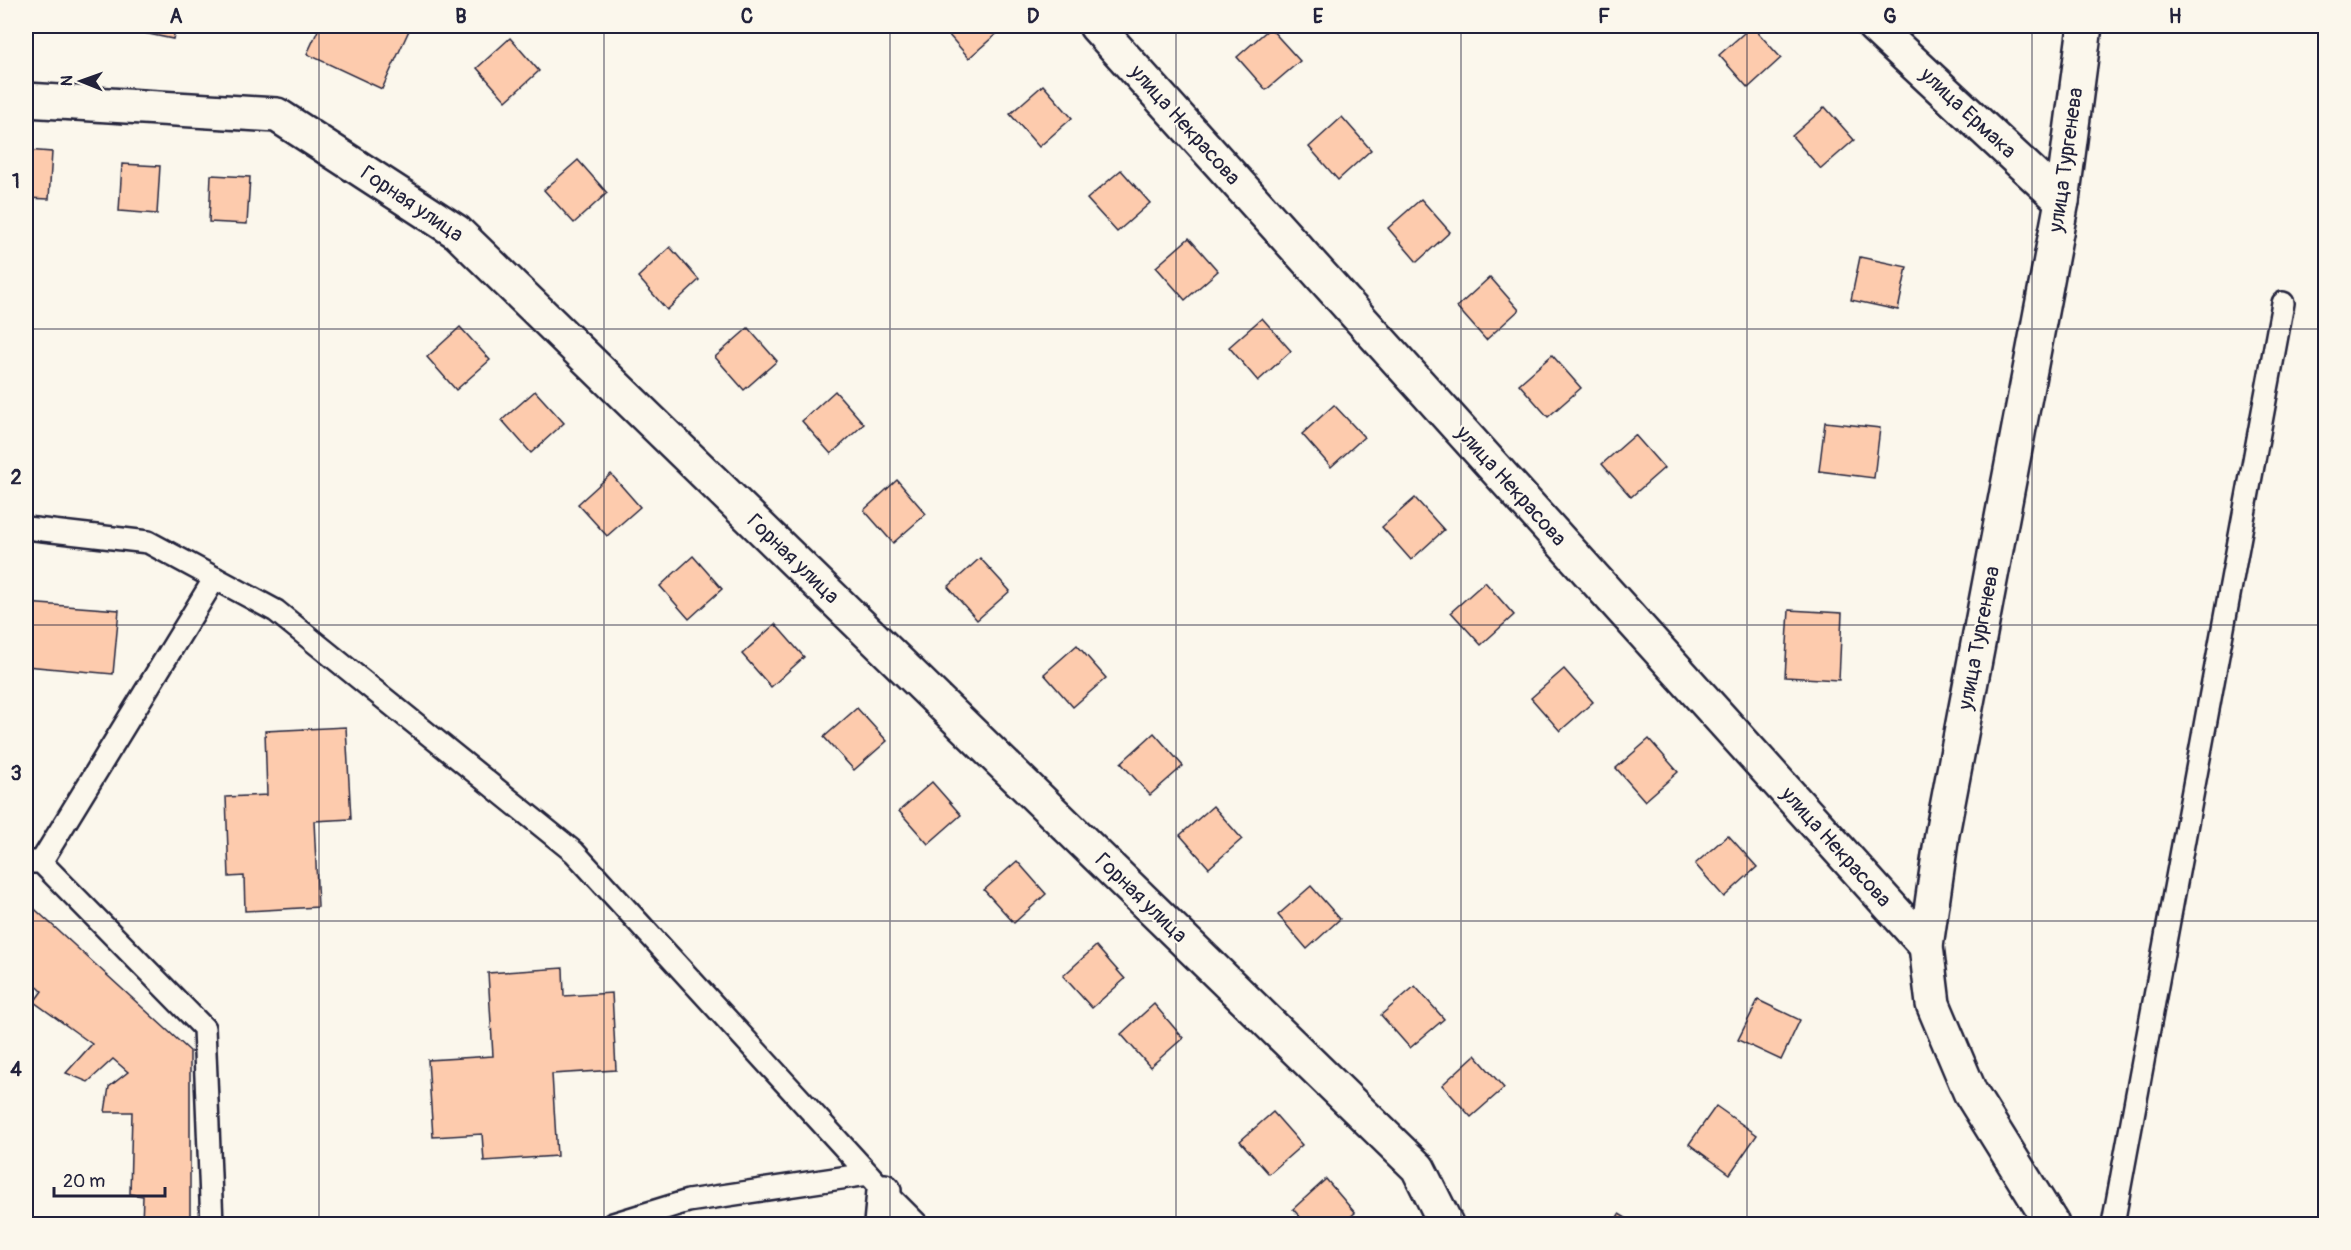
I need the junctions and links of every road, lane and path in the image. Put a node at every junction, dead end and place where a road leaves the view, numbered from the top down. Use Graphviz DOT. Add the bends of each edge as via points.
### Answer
graph roads {
  1 [pos="1096,26"];
  2 [pos="1874,26"];
  3 [pos="2085,26"];
  4 [pos="26,100"];
  5 [pos="2062,201"];
  6 [pos="2283,303"];
  7 [pos="26,528"];
  8 [pos="215,578"];
  9 [pos="33,862"];
  10 [pos="1926,946"];
  11 [pos="876,1183"];
  12 [pos="212,1224"];
  13 [pos="613,1224"];
  14 [pos="881,1224"];
  15 [pos="917,1224"];
  16 [pos="1446,1224"];
  17 [pos="2052,1224"];
  18 [pos="2114,1224"];
  1 -- 10 [label="street, улица Некрасова"];
  2 -- 5 [label="street, улица Ермака"];
  3 -- 5 [label="street, улица Тургенева"];
  4 -- 16 [label="street, Горная улица" via="277,115 457,232 1418,1168"];
  5 -- 10 [label="street, улица Тургенева" via="1942,834"];
  6 -- 18 [label="lane"];
  7 -- 8 [label="lane" via="148,542"];
  8 -- 9 [label="lane"];
  8 -- 11 [label="lane" via="276,611 574,852"];
  9 -- 12 [label="lane" via="204,1028"];
  10 -- 17 [label="street, улица Тургенева" via="1933,1004 1970,1092"];
  11 -- 13 [label="lane" via="688,1201"];
  11 -- 14 [label="street"];
  11 -- 15 [label="lane"];
}
